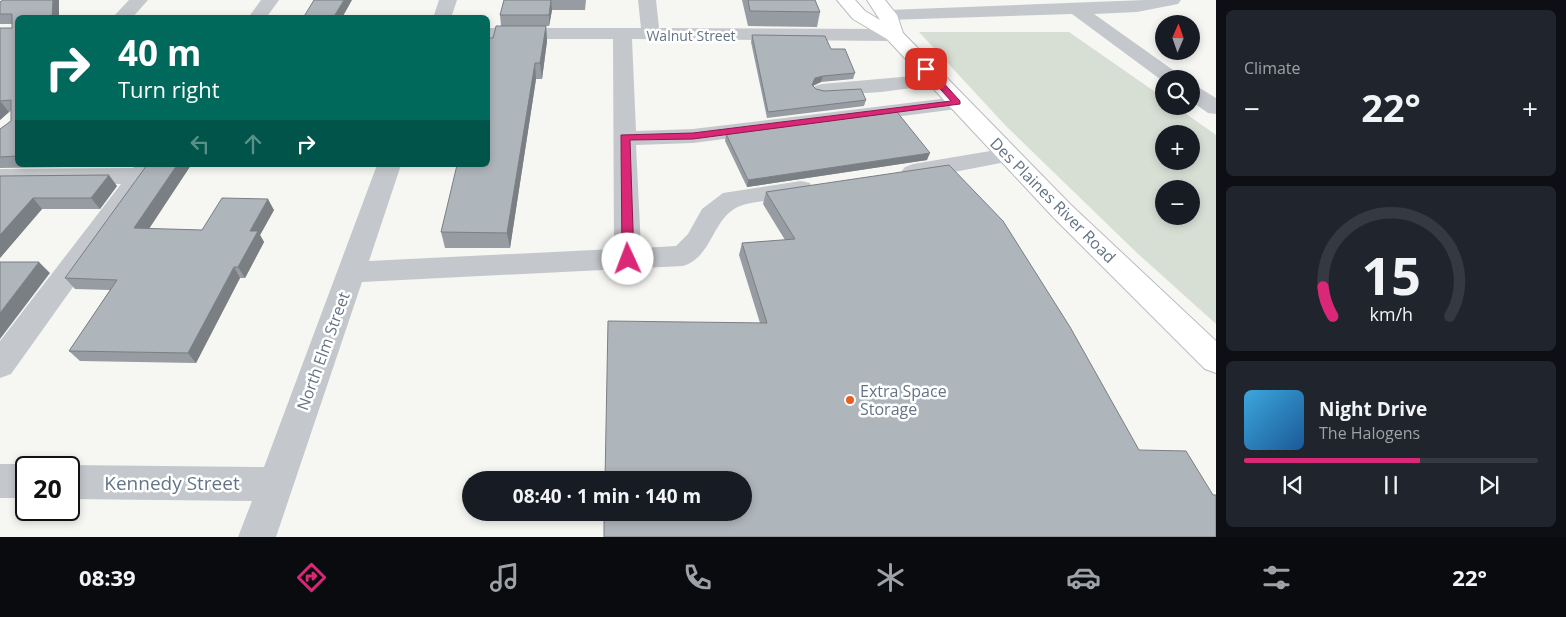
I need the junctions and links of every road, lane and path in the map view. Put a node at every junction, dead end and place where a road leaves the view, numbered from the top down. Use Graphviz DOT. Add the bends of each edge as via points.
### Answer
graph roads {
  1 [pos="139,0"];
  2 [pos="270,0"];
  3 [pos="448,0"];
  4 [pos="646,0"];
  5 [pos="846,0"];
  6 [pos="876,0"];
  7 [pos="1172,0"];
  8 [pos="1133,4"];
  9 [pos="1076,9"];
  10 [pos="124,15"];
  11 [pos="260,15"];
  12 [pos="443,15"];
  13 [pos="891,25"];
  14 [pos="490,33"];
  15 [pos="622,34"];
  16 [pos="651,35"];
  17 [pos="1161,70"];
  18 [pos="936,80"];
  19 [pos="822,90"];
  20 [pos="1200,97"];
  21 [pos="957,102"];
  22 [pos="1216,108"];
  23 [pos="625,138"];
  24 [pos="1008,155"];
  25 [pos="388,167"];
  26 [pos="144,171"];
  27 [pos="894,174"];
  28 [pos="0,177"];
  29 [pos="827,185"];
  30 [pos="628,259"];
  31 [pos="351,272"];
  32 [pos="1216,360"];
  33 [pos="0,365"];
  34 [pos="0,481"];
  35 [pos="15,481"];
  36 [pos="80,482"];
  37 [pos="276,484"];
  38 [pos="257,537"];
  1 -- 10 [label="street"];
  2 -- 11 [label="street"];
  3 -- 12 [label="street"];
  4 -- 16 [label="street"];
  5 -- 13 [label="main road, Des Plaines River Road" via="859,15"];
  6 -- 13 [label="main road, Des Plaines River Road"];
  7 -- 8 [label="street, Walnut Street"];
  8 -- 9 [label="street, Walnut Street"];
  9 -- 13 [label="street, Walnut Street"];
  9 -- 17 [label="street"];
  13 -- 16 [label="street, Walnut Street"];
  13 -- 18 [label="main road, Des Plaines River Road"];
  14 -- 15 [label="street, Walnut Street"];
  15 -- 16 [label="street, Walnut Street"];
  15 -- 23 [label="street"];
  18 -- 19 [label="street"];
  18 -- 21 [label="main road, Des Plaines River Road"];
  20 -- 22 [label="street"];
  21 -- 23 [label="street" via="693,136"];
  21 -- 24 [label="main road, Des Plaines River Road"];
  23 -- 30 [label="street"];
  24 -- 27 [label="street"];
  24 -- 32 [label="main road, Des Plaines River Road"];
  25 -- 31 [label="street, North Elm Street"];
  26 -- 28 [label="street"];
  26 -- 33 [label="street"];
  29 -- 30 [label="street" via="732,199 712,215 698,240 683,256"];
  30 -- 31 [label="street"];
  31 -- 37 [label="street, North Elm Street"];
  34 -- 35 [label="street"];
  36 -- 37 [label="street, Kennedy Street"];
  37 -- 38 [label="street, North Elm Street"];
}
